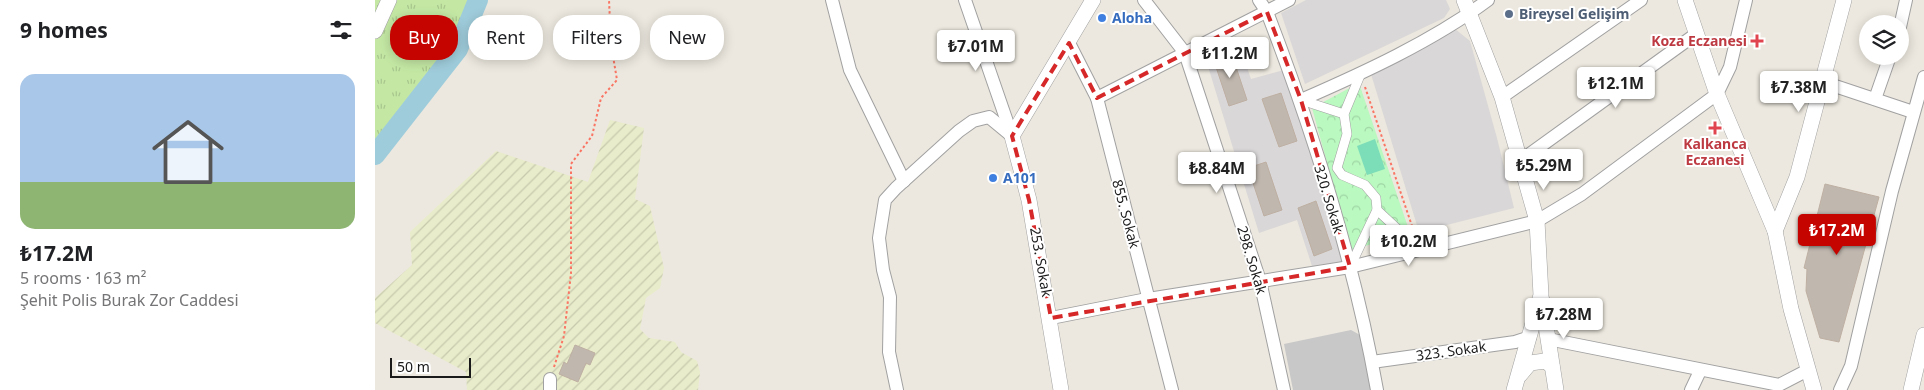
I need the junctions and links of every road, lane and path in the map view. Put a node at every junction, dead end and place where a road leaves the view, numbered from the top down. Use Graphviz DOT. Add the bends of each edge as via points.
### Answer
graph roads {
  1 [pos="389,0"];
  2 [pos="609,0"];
  3 [pos="832,0"];
  4 [pos="965,0"];
  5 [pos="1093,0"];
  6 [pos="1144,0"];
  7 [pos="1259,0"];
  8 [pos="1289,0"];
  9 [pos="1487,0"];
  10 [pos="1641,0"];
  11 [pos="1685,0"];
  12 [pos="1746,0"];
  13 [pos="1844,0"];
  14 [pos="1906,0"];
  15 [pos="1467,6"];
  16 [pos="1267,12"];
  17 [pos="1903,15"];
  18 [pos="375,31"];
  19 [pos="1695,34"];
  20 [pos="1069,43"];
  21 [pos="1185,53"];
  22 [pos="1887,65"];
  23 [pos="1361,73"];
  24 [pos="1924,77"];
  25 [pos="1823,82"];
  26 [pos="1717,94"];
  27 [pos="1502,96"];
  28 [pos="1097,98"];
  29 [pos="1875,99"];
  30 [pos="1301,100"];
  31 [pos="1913,112"];
  32 [pos="1345,114"];
  33 [pos="1012,136"];
  34 [pos="1520,161"];
  35 [pos="1337,168"];
  36 [pos="1321,172"];
  37 [pos="904,182"];
  38 [pos="1377,210"];
  39 [pos="1537,221"];
  40 [pos="1775,231"];
  41 [pos="1420,250"];
  42 [pos="1350,267"];
  43 [pos="1260,281"];
  44 [pos="1541,296"];
  45 [pos="1149,300"];
  46 [pos="1051,318"];
  47 [pos="1924,336"];
  48 [pos="1530,337"];
  49 [pos="1548,339"];
  50 [pos="1372,362"];
  51 [pos="1552,366"];
  52 [pos="1700,370"];
  53 [pos="1808,370"];
  54 [pos="1517,383"];
  55 [pos="550,385"];
  56 [pos="897,390"];
  57 [pos="1061,390"];
  58 [pos="1172,390"];
  59 [pos="1284,390"];
  60 [pos="1377,390"];
  61 [pos="1556,390"];
  62 [pos="1691,390"];
  63 [pos="1814,390"];
  64 [pos="1840,390"];
  65 [pos="1911,390"];
  1 -- 18 [label="street"];
  2 -- 55 [label="path" via="617,80 601,98 592,136 571,164 571,273 564,336"];
  3 -- 37 [label="street" via="850,70"];
  4 -- 33 [label="street"];
  5 -- 20 [label="street"];
  6 -- 21 [label="street, 298. Sokak"];
  7 -- 16 [label="street, 320. Sokak"];
  8 -- 16 [label="street"];
  9 -- 15 [label="street"];
  10 -- 27 [label="street"];
  11 -- 19 [label="street"];
  12 -- 26 [label="street" via="1730,66"];
  13 -- 25 [label="street"];
  14 -- 17 [label="street"];
  15 -- 23 [label="street"];
  15 -- 27 [label="street"];
  16 -- 21 [label="street"];
  16 -- 30 [label="street, 320. Sokak"];
  19 -- 26 [label="street"];
  19 -- 34 [label="street"];
  20 -- 28 [label="street, 855. Sokak"];
  20 -- 33 [label="street"];
  21 -- 28 [label="street"];
  21 -- 43 [label="street, 298. Sokak"];
  22 -- 29 [label="street"];
  23 -- 30 [label="street"];
  23 -- 32 [label="street"];
  23 -- 41 [label="path"];
  24 -- 31 [label="street"];
  25 -- 29 [label="street"];
  25 -- 40 [label="street" via="1797,177"];
  26 -- 39 [label="street" via="1582,194"];
  26 -- 40 [label="street"];
  27 -- 34 [label="street"];
  28 -- 45 [label="street, 855. Sokak"];
  29 -- 31 [label="street"];
  30 -- 32 [label="street"];
  30 -- 36 [label="street, 320. Sokak"];
  31 -- 64 [label="street" via="1891,191 1851,366"];
  32 -- 35 [label="street" via="1347,134"];
  33 -- 37 [label="street" via="989,117 973,121"];
  33 -- 46 [label="street, 253. Sokak" via="1029,200"];
  34 -- 39 [label="street"];
  35 -- 36 [label="street"];
  35 -- 38 [label="street" via="1342,174 1365,185 1375,198"];
  36 -- 42 [label="street, 320. Sokak"];
  37 -- 56 [label="street" via="885,200 879,238 890,297 889,352"];
  38 -- 41 [label="street"];
  38 -- 42 [label="street"];
  39 -- 41 [label="street"];
  39 -- 44 [label="street"];
  40 -- 53 [label="street"];
  41 -- 42 [label="street"];
  42 -- 43 [label="street"];
  42 -- 50 [label="street, 320. Sokak"];
  43 -- 45 [label="street"];
  43 -- 59 [label="street, 298. Sokak"];
  44 -- 48 [label="street"];
  44 -- 49 [label="street"];
  45 -- 46 [label="street"];
  45 -- 58 [label="street, 855. Sokak"];
  46 -- 57 [label="street, 253. Sokak"];
  47 -- 65 [label="street"];
  48 -- 50 [label="street, 323. Sokak" via="1515,342"];
  48 -- 54 [label="street"];
  49 -- 51 [label="street"];
  49 -- 52 [label="street"];
  50 -- 60 [label="street, 320. Sokak"];
  51 -- 54 [label="street" via="1545,361 1530,363"];
  51 -- 61 [label="street"];
  52 -- 53 [label="street" via="1779,385"];
  52 -- 62 [label="street"];
  53 -- 63 [label="street"];
}
